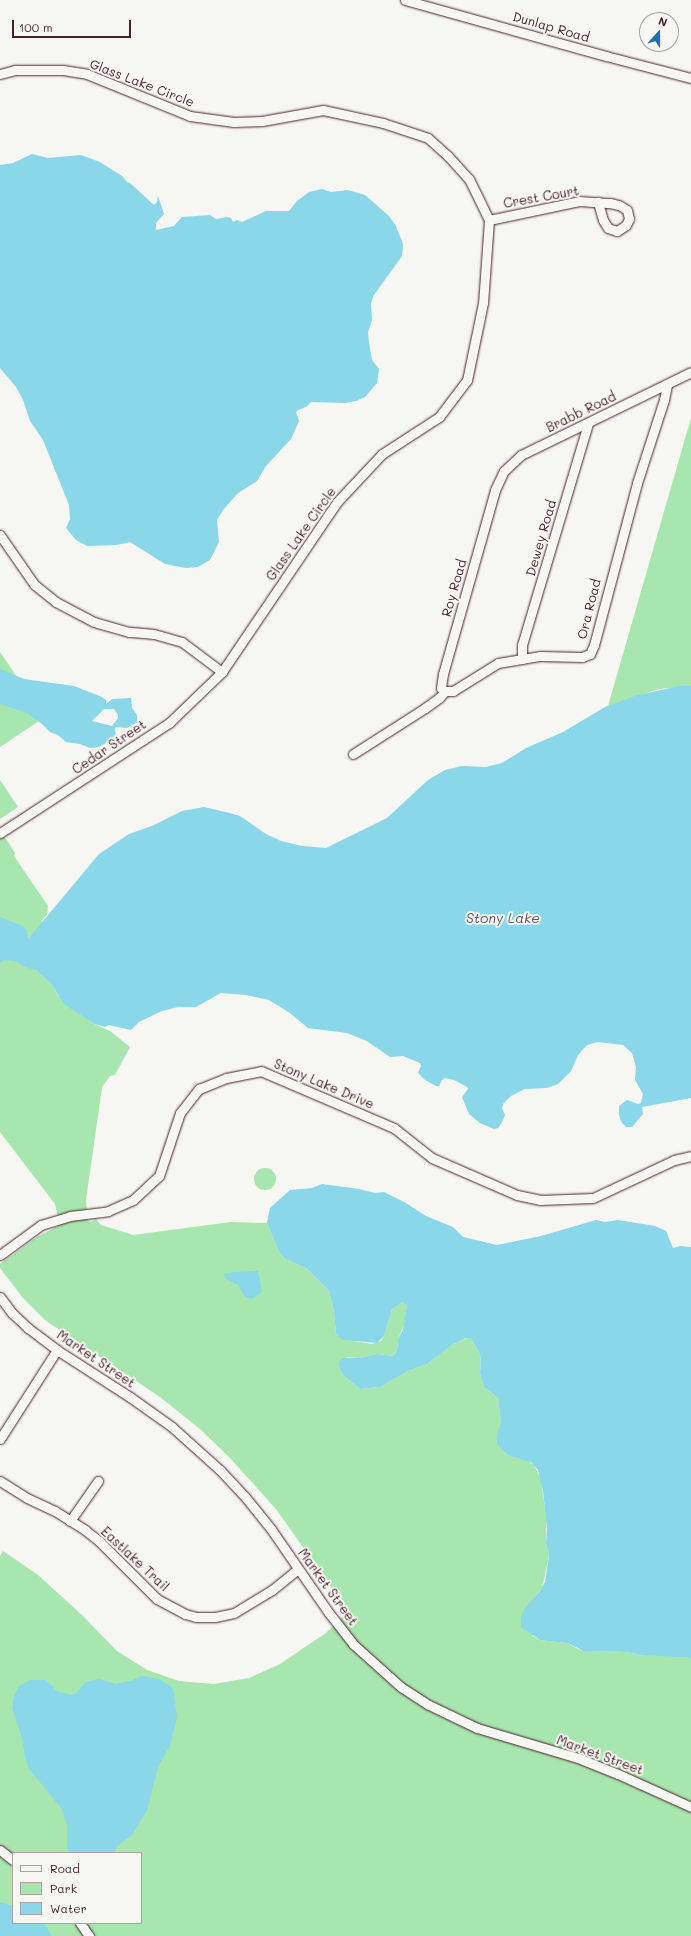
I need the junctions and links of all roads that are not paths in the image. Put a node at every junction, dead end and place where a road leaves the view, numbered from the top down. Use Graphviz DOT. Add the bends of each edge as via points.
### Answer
graph roads {
  1 [pos="405,0"];
  2 [pos="0,74"];
  3 [pos="691,78"];
  4 [pos="598,202"];
  5 [pos="488,220"];
  6 [pos="691,372"];
  7 [pos="667,384"];
  8 [pos="588,423"];
  9 [pos="495,490"];
  10 [pos="0,535"];
  11 [pos="522,659"];
  12 [pos="222,672"];
  13 [pos="445,691"];
  14 [pos="354,754"];
  15 [pos="0,833"];
  16 [pos="691,1156"];
  17 [pos="0,1255"];
  18 [pos="0,1297"];
  19 [pos="57,1350"];
  20 [pos="0,1439"];
  21 [pos="0,1481"];
  22 [pos="98,1481"];
  23 [pos="70,1521"];
  24 [pos="298,1569"];
  25 [pos="691,1807"];
  26 [pos="0,1850"];
  27 [pos="12,1859"];
  28 [pos="81,1924"];
  29 [pos="89,1936"];
  1 -- 3 [label="street, Dunlap Road"];
  2 -- 5 [label="street, Glass Lake Circle" via="14,70 63,70 87,74 190,116 234,122 262,121 322,110 383,123 428,138 448,156 469,179"];
  4 -- 5 [label="street, Crest Court" via="579,201"];
  5 -- 12 [label="street, Glass Lake Circle" via="483,304 466,380 439,417 382,454 337,502"];
  6 -- 7 [label="street, Brabb Road"];
  7 -- 8 [label="street, Brabb Road"];
  7 -- 11 [label="street, Ora Road" via="590,654 582,657 540,656"];
  8 -- 9 [label="street, Brabb Road" via="521,455 504,470"];
  8 -- 11 [label="street, Dewey Road" via="523,639"];
  9 -- 13 [label="street, Roy Road" via="443,674 441,688"];
  10 -- 12 [label="street" via="34,584 56,602 94,622 182,642"];
  11 -- 13 [label="street, Ora Road" via="498,663 453,691"];
  12 -- 15 [label="street, Cedar Street" via="169,723"];
  13 -- 14 [label="street, Ora Road" via="430,704"];
  16 -- 17 [label="street, Stony Lake Drive" via="674,1160 593,1198 540,1200 517,1195 432,1158 394,1128 262,1071 226,1078 199,1089 180,1113 160,1176 133,1200 108,1212 70,1216 41,1225"];
  18 -- 19 [label="street, Market Street" via="17,1318"];
  19 -- 20 [label="street"];
  19 -- 24 [label="street, Market Street" via="172,1427 204,1455 246,1498"];
  21 -- 23 [label="street, Eastlake Trail"];
  22 -- 23 [label="street"];
  23 -- 24 [label="street, Eastlake Trail" via="98,1542 156,1598 185,1614 196,1617 234,1613 272,1590"];
  24 -- 25 [label="street, Market Street" via="354,1644 389,1677 422,1701 477,1728 578,1758"];
  26 -- 27 [label="street"];
  28 -- 29 [label="street"];
}
